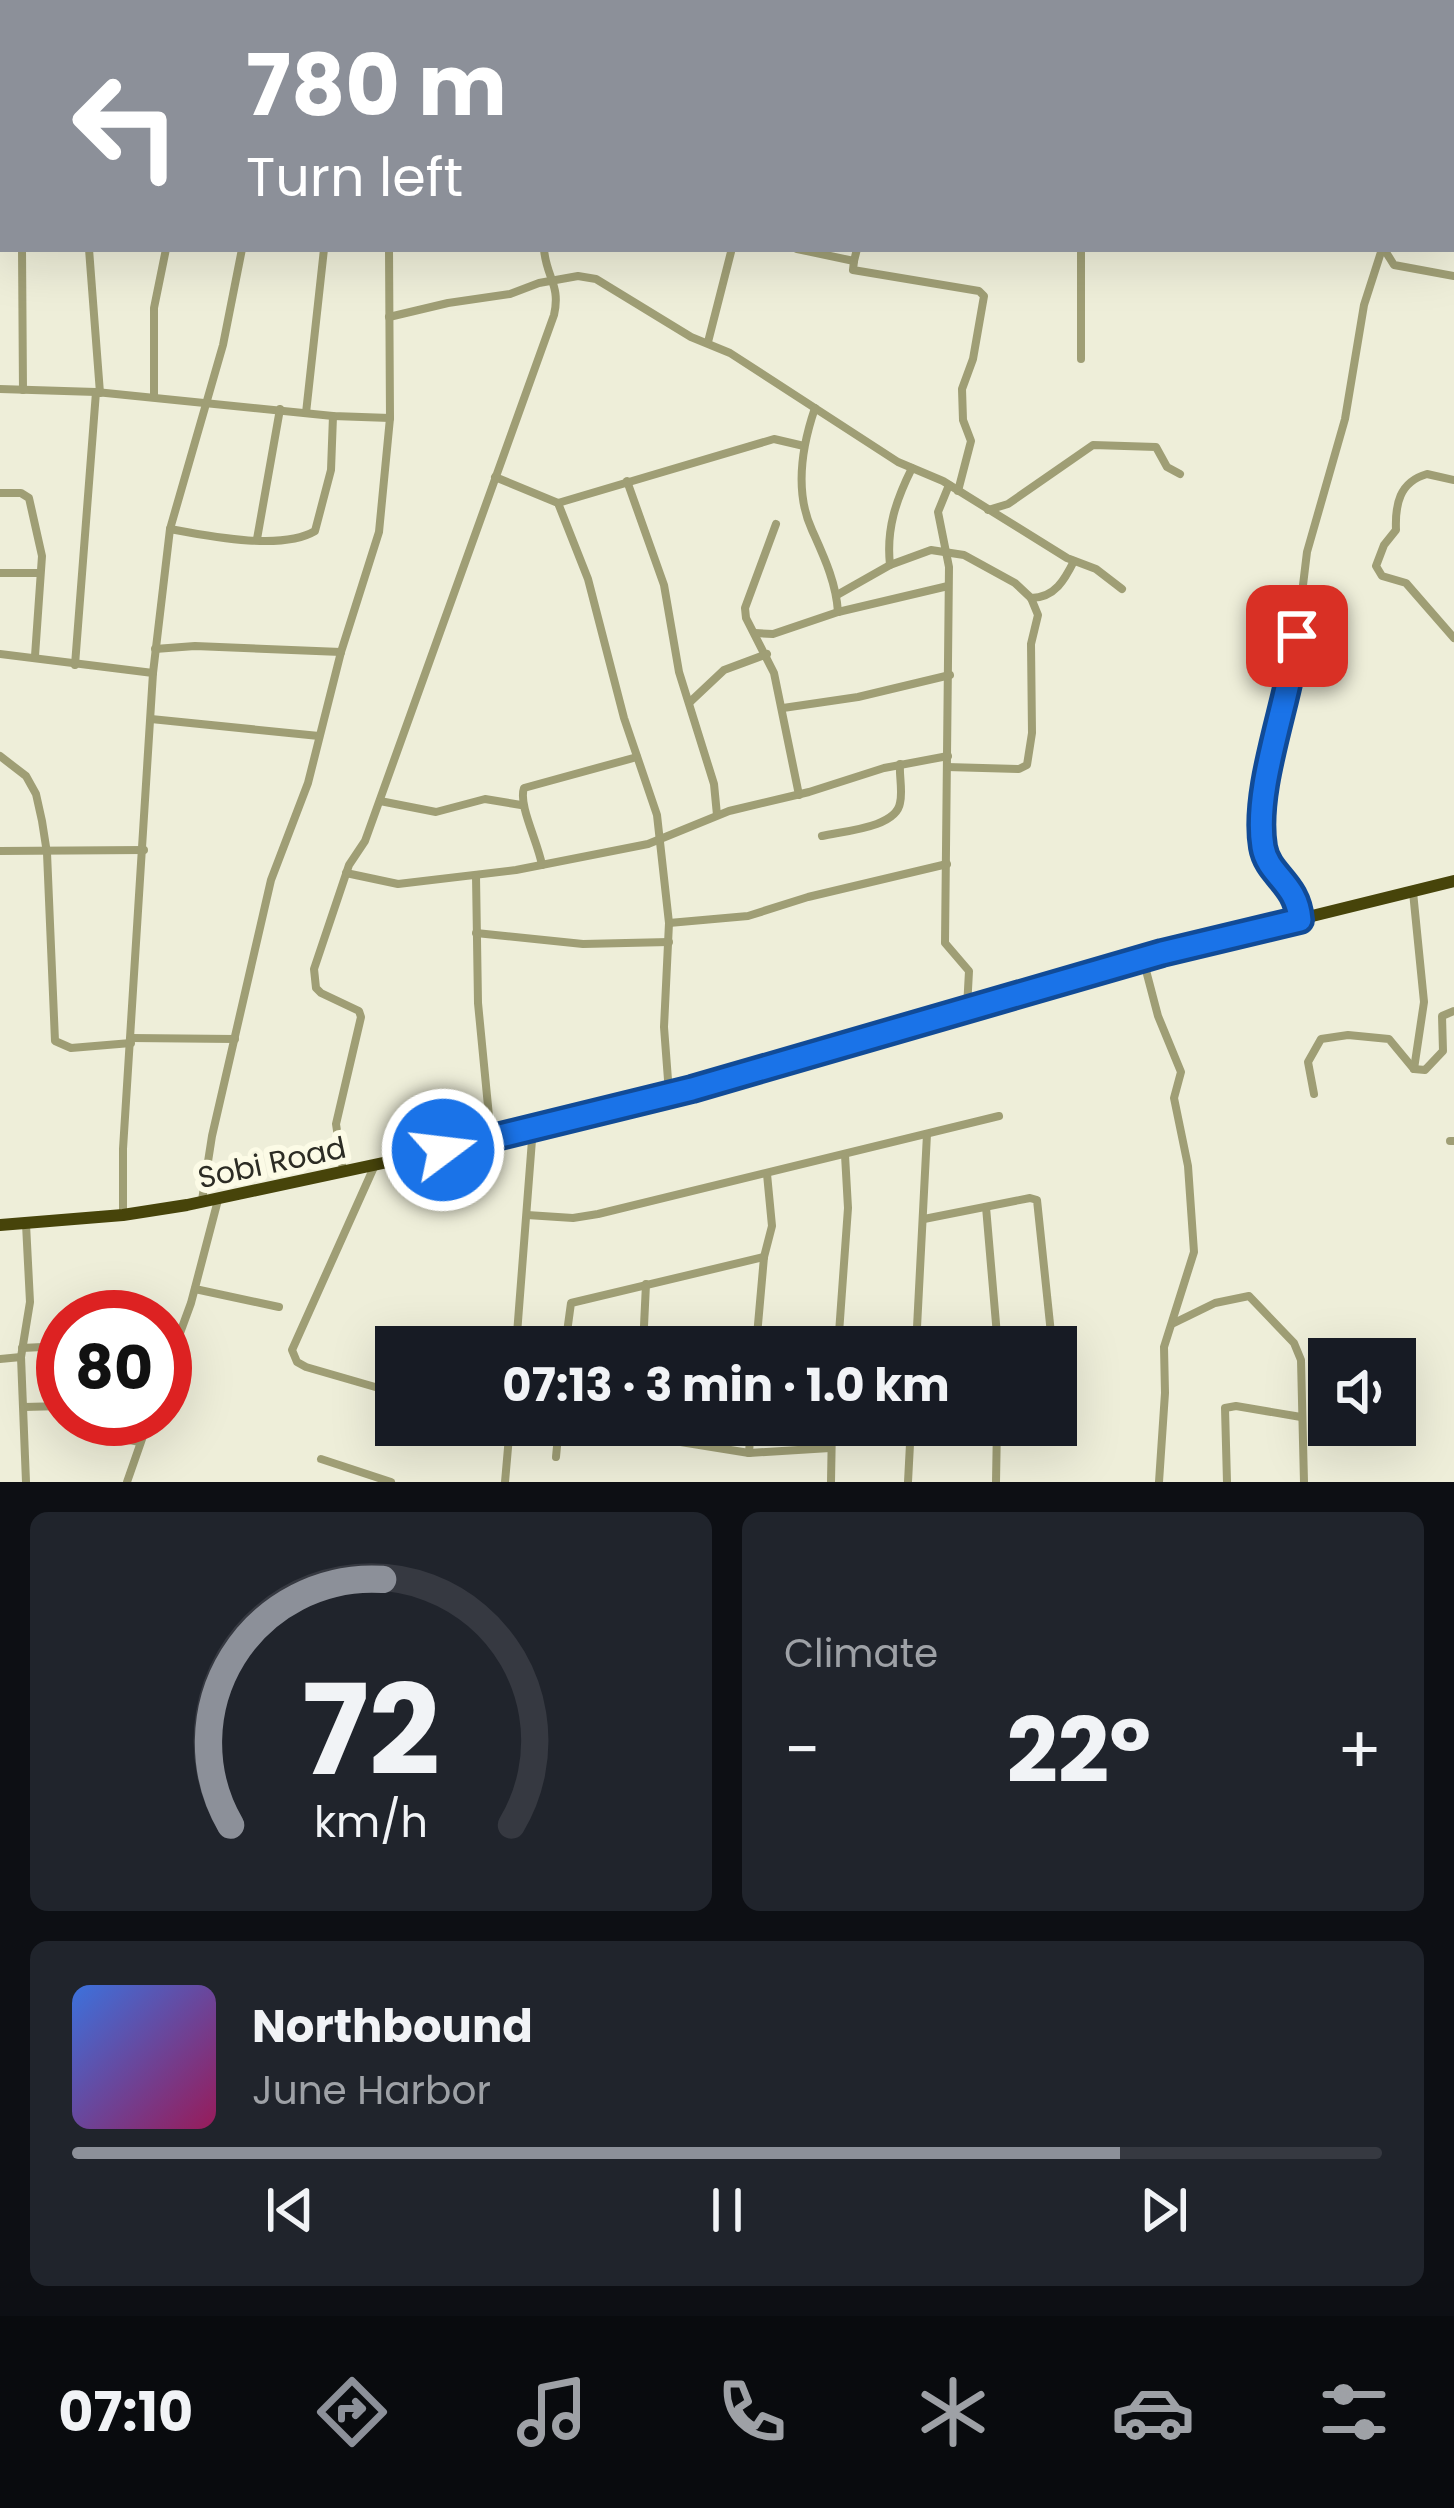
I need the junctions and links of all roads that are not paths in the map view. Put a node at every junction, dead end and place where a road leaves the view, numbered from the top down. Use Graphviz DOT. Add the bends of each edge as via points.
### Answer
graph roads {
  1 [pos="22,252"];
  2 [pos="89,252"];
  3 [pos="165,252"];
  4 [pos="241,252"];
  5 [pos="324,252"];
  6 [pos="389,252"];
  7 [pos="544,252"];
  8 [pos="731,252"];
  9 [pos="811,252"];
  10 [pos="856,252"];
  11 [pos="1081,252"];
  12 [pos="1382,252"];
  13 [pos="1385,252"];
  14 [pos="854,261"];
  15 [pos="546,268"];
  16 [pos="1454,276"];
  17 [pos="539,283"];
  18 [pos="554,283"];
  19 [pos="389,317"];
  20 [pos="708,342"];
  21 [pos="1081,359"];
  22 [pos="0,389"];
  23 [pos="23,390"];
  24 [pos="98,393"];
  25 [pos="154,398"];
  26 [pos="204,404"];
  27 [pos="815,408"];
  28 [pos="280,409"];
  29 [pos="306,413"];
  30 [pos="333,416"];
  31 [pos="390,418"];
  32 [pos="804,446"];
  33 [pos="912,468"];
  34 [pos="1180,475"];
  35 [pos="495,478"];
  36 [pos="1454,480"];
  37 [pos="627,481"];
  38 [pos="953,488"];
  39 [pos="0,493"];
  40 [pos="558,503"];
  41 [pos="986,510"];
  42 [pos="776,524"];
  43 [pos="170,530"];
  44 [pos="257,539"];
  45 [pos="948,550"];
  46 [pos="1074,561"];
  47 [pos="890,565"];
  48 [pos="0,573"];
  49 [pos="40,573"];
  50 [pos="949,586"];
  51 [pos="1122,589"];
  52 [pos="837,595"];
  53 [pos="1031,598"];
  54 [pos="838,612"];
  55 [pos="754,633"];
  56 [pos="767,635"];
  57 [pos="1454,638"];
  58 [pos="155,650"];
  59 [pos="765,651"];
  60 [pos="341,652"];
  61 [pos="0,654"];
  62 [pos="35,656"];
  63 [pos="75,665"];
  64 [pos="153,673"];
  65 [pos="950,675"];
  66 [pos="689,704"];
  67 [pos="783,708"];
  68 [pos="797,709"];
  69 [pos="151,719"];
  70 [pos="786,724"];
  71 [pos="319,736"];
  72 [pos="0,757"];
  73 [pos="637,757"];
  74 [pos="947,762"];
  75 [pos="900,764"];
  76 [pos="799,795"];
  77 [pos="380,801"];
  78 [pos="523,805"];
  79 [pos="717,814"];
  80 [pos="822,836"];
  81 [pos="658,838"];
  82 [pos="144,850"];
  83 [pos="0,851"];
  84 [pos="47,853"];
  85 [pos="946,864"];
  86 [pos="542,865"];
  87 [pos="346,873"];
  88 [pos="476,876"];
  89 [pos="1454,881"];
  90 [pos="1413,891"];
  91 [pos="1300,920"];
  92 [pos="669,923"];
  93 [pos="476,933"];
  94 [pos="669,942"];
  95 [pos="1143,959"];
  96 [pos="1454,1011"];
  97 [pos="966,1012"];
  98 [pos="235,1039"];
  99 [pos="131,1041"];
  100 [pos="1414,1069"];
  101 [pos="669,1094"];
  102 [pos="1314,1094"];
  103 [pos="999,1116"];
  104 [pos="533,1126"];
  105 [pos="927,1135"];
  106 [pos="491,1137"];
  107 [pos="845,1155"];
  108 [pos="375,1166"];
  109 [pos="343,1173"];
  110 [pos="766,1174"];
  111 [pos="218,1200"];
  112 [pos="201,1202"];
  113 [pos="986,1208"];
  114 [pos="123,1215"];
  115 [pos="526,1215"];
  116 [pos="924,1219"];
  117 [pos="26,1224"];
  118 [pos="0,1226"];
  119 [pos="764,1257"];
  120 [pos="646,1284"];
  121 [pos="195,1289"];
  122 [pos="192,1298"];
  123 [pos="279,1307"];
  124 [pos="1172,1324"];
  125 [pos="518,1326"];
  126 [pos="568,1326"];
  127 [pos="644,1326"];
  128 [pos="758,1326"];
  129 [pos="840,1326"];
  130 [pos="917,1326"];
  131 [pos="996,1326"];
  132 [pos="1051,1326"];
  133 [pos="36,1350"];
  134 [pos="21,1352"];
  135 [pos="0,1359"];
  136 [pos="375,1387"];
  137 [pos="24,1407"];
  138 [pos="36,1407"];
  139 [pos="1301,1417"];
  140 [pos="139,1446"];
  141 [pos="508,1446"];
  142 [pos="557,1446"];
  143 [pos="714,1446"];
  144 [pos="749,1446"];
  145 [pos="910,1446"];
  146 [pos="997,1446"];
  147 [pos="830,1448"];
  148 [pos="748,1453"];
  149 [pos="556,1456"];
  150 [pos="321,1459"];
  151 [pos="1231,1481"];
  152 [pos="26,1482"];
  153 [pos="127,1482"];
  154 [pos="391,1482"];
  155 [pos="505,1482"];
  156 [pos="831,1482"];
  157 [pos="908,1482"];
  158 [pos="996,1482"];
  159 [pos="1159,1482"];
  160 [pos="1304,1482"];
  1 -- 23 [label="street"];
  2 -- 24 [label="street"];
  3 -- 25 [label="street" via="154,308"];
  4 -- 26 [label="street"];
  5 -- 29 [label="street"];
  6 -- 19 [label="street"];
  7 -- 15 [label="street"];
  8 -- 20 [label="street"];
  9 -- 14 [label="street"];
  10 -- 14 [label="street"];
  11 -- 21 [label="street"];
  12 -- 91 [label="street" via="1307,552 1292,676 1265,789 1263,848 1294,893"];
  13 -- 16 [label="street" via="1394,266"];
  14 -- 38 [label="street" via="853,270 984,296 962,389 971,440"];
  15 -- 17 [label="street"];
  15 -- 18 [label="street"];
  17 -- 18 [label="street"];
  17 -- 19 [label="street"];
  18 -- 20 [label="street" via="596,279"];
  18 -- 35 [label="street" via="554,315"];
  19 -- 31 [label="street"];
  20 -- 27 [label="street"];
  22 -- 23 [label="street"];
  23 -- 24 [label="street"];
  24 -- 25 [label="street"];
  24 -- 63 [label="street"];
  25 -- 26 [label="street"];
  26 -- 28 [label="street"];
  26 -- 43 [label="street"];
  27 -- 32 [label="street"];
  27 -- 33 [label="street"];
  28 -- 29 [label="street"];
  28 -- 44 [label="street"];
  29 -- 30 [label="street"];
  30 -- 31 [label="street"];
  30 -- 44 [label="street" via="320,524 306,537"];
  31 -- 60 [label="street" via="380,532"];
  32 -- 37 [label="street" via="774,439"];
  32 -- 52 [label="street" via="806,512"];
  33 -- 38 [label="street"];
  33 -- 47 [label="street" via="891,522"];
  34 -- 41 [label="street" via="1156,447 1093,445 1008,504"];
  35 -- 40 [label="street"];
  35 -- 77 [label="street"];
  36 -- 57 [label="street" via="1427,474 1406,487 1376,566 1406,583"];
  37 -- 40 [label="street"];
  37 -- 66 [label="street" via="664,585"];
  38 -- 41 [label="street"];
  38 -- 45 [label="street" via="938,512"];
  39 -- 49 [label="street" via="29,498"];
  40 -- 73 [label="street" via="588,579"];
  41 -- 46 [label="street"];
  42 -- 55 [label="street" via="745,608"];
  43 -- 44 [label="street"];
  43 -- 58 [label="street"];
  45 -- 47 [label="street"];
  45 -- 50 [label="street"];
  45 -- 53 [label="street"];
  46 -- 51 [label="street"];
  46 -- 53 [label="street" via="1059,587"];
  47 -- 52 [label="street"];
  48 -- 49 [label="street"];
  49 -- 62 [label="street"];
  50 -- 54 [label="street"];
  50 -- 65 [label="street"];
  52 -- 54 [label="street"];
  53 -- 74 [label="street" via="1038,615 1027,765"];
  54 -- 56 [label="street"];
  55 -- 56 [label="street"];
  55 -- 59 [label="street"];
  56 -- 59 [label="street"];
  58 -- 60 [label="street"];
  58 -- 64 [label="street"];
  59 -- 66 [label="street" via="724,670"];
  59 -- 67 [label="street"];
  60 -- 71 [label="street"];
  61 -- 62 [label="street"];
  62 -- 63 [label="street"];
  63 -- 64 [label="street"];
  64 -- 69 [label="street"];
  65 -- 68 [label="street"];
  65 -- 74 [label="street"];
  66 -- 79 [label="street"];
  67 -- 68 [label="street"];
  67 -- 70 [label="street"];
  68 -- 70 [label="street"];
  69 -- 71 [label="street"];
  69 -- 82 [label="street"];
  70 -- 76 [label="street"];
  71 -- 98 [label="street" via="271,880"];
  72 -- 84 [label="street" via="36,794"];
  73 -- 78 [label="street" via="524,788"];
  73 -- 81 [label="street"];
  74 -- 75 [label="street"];
  74 -- 85 [label="street"];
  75 -- 76 [label="street"];
  75 -- 80 [label="street" via="896,813"];
  76 -- 79 [label="street"];
  77 -- 78 [label="street" via="436,812 485,799"];
  77 -- 87 [label="street"];
  78 -- 86 [label="street"];
  79 -- 81 [label="street"];
  81 -- 86 [label="street"];
  81 -- 92 [label="street"];
  82 -- 84 [label="street"];
  82 -- 99 [label="street"];
  83 -- 84 [label="street"];
  84 -- 99 [label="street" via="55,1041 71,1048"];
  85 -- 92 [label="street" via="748,916"];
  85 -- 97 [label="street" via="945,943 969,971"];
  86 -- 88 [label="street"];
  87 -- 88 [label="street" via="398,884"];
  87 -- 109 [label="street" via="314,970 316,988 361,1017 336,1124"];
  88 -- 93 [label="street"];
  89 -- 90 [label="highway, Sobi Road"];
  90 -- 91 [label="highway, Sobi Road"];
  90 -- 100 [label="street" via="1424,1002"];
  91 -- 95 [label="highway, Sobi Road"];
  92 -- 94 [label="street"];
  93 -- 94 [label="street" via="583,944"];
  93 -- 106 [label="street"];
  94 -- 101 [label="street"];
  95 -- 97 [label="highway, Sobi Road"];
  95 -- 124 [label="street" via="1181,1072 1174,1098 1194,1252"];
  96 -- 100 [label="street" via="1442,1016 1443,1051 1425,1070"];
  97 -- 101 [label="highway, Sobi Road"];
  98 -- 99 [label="street"];
  98 -- 112 [label="street"];
  99 -- 114 [label="street"];
  100 -- 102 [label="street" via="1389,1039 1331,1035 1308,1062"];
  101 -- 104 [label="highway, Sobi Road"];
  103 -- 105 [label="street"];
  104 -- 106 [label="highway, Sobi Road"];
  104 -- 115 [label="street"];
  105 -- 107 [label="street"];
  105 -- 116 [label="street"];
  106 -- 108 [label="highway, Sobi Road"];
  107 -- 110 [label="street"];
  107 -- 129 [label="street"];
  108 -- 109 [label="highway, Sobi Road"];
  108 -- 136 [label="street" via="292,1350 306,1367"];
  109 -- 111 [label="highway, Sobi Road"];
  110 -- 115 [label="street" via="598,1214"];
  110 -- 119 [label="street" via="772,1226"];
  111 -- 112 [label="highway, Sobi Road"];
  111 -- 121 [label="street"];
  112 -- 114 [label="highway, Sobi Road"];
  113 -- 116 [label="street"];
  113 -- 131 [label="street"];
  113 -- 132 [label="street" via="1030,1198 1040,1206"];
  114 -- 117 [label="highway, Sobi Road"];
  115 -- 125 [label="street"];
  116 -- 130 [label="street"];
  117 -- 118 [label="highway, Sobi Road"];
  117 -- 134 [label="street" via="30,1301"];
  119 -- 120 [label="street"];
  119 -- 128 [label="street"];
  120 -- 126 [label="street" via="571,1303"];
  120 -- 127 [label="street"];
  121 -- 122 [label="street"];
  121 -- 123 [label="street"];
  124 -- 139 [label="street" via="1215,1303 1256,1300 1299,1349"];
  124 -- 159 [label="street" via="1163,1357"];
  133 -- 134 [label="street"];
  134 -- 135 [label="street"];
  134 -- 137 [label="street"];
  137 -- 138 [label="street"];
  137 -- 152 [label="street"];
  139 -- 151 [label="street" via="1225,1408"];
  139 -- 160 [label="street"];
  140 -- 153 [label="street"];
  141 -- 155 [label="street"];
  142 -- 149 [label="street"];
  143 -- 148 [label="street"];
  144 -- 148 [label="street"];
  145 -- 157 [label="street"];
  146 -- 158 [label="street"];
  147 -- 148 [label="street"];
  147 -- 156 [label="street"];
  150 -- 154 [label="street"];
}
